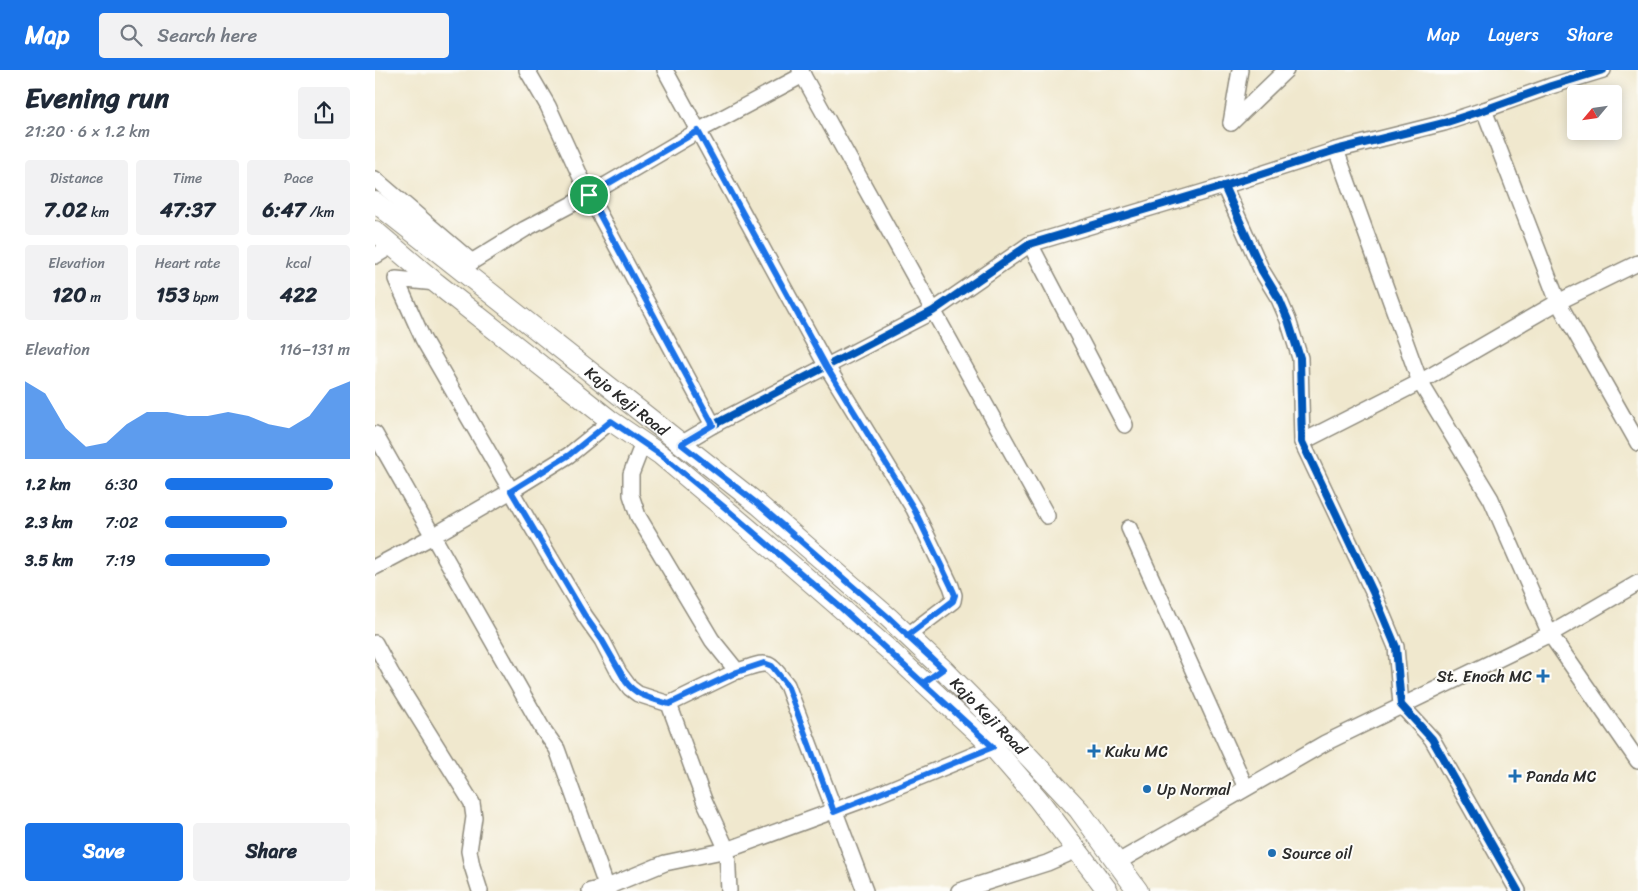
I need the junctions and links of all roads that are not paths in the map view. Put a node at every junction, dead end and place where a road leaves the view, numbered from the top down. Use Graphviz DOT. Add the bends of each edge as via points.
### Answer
graph roads {
  1 [pos="527,70"];
  2 [pos="665,70"];
  3 [pos="1240,70"];
  4 [pos="1286,70"];
  5 [pos="1603,70"];
  6 [pos="802,73"];
  7 [pos="1484,110"];
  8 [pos="698,131"];
  9 [pos="1336,150"];
  10 [pos="375,179"];
  11 [pos="1224,186"];
  12 [pos="589,195"];
  13 [pos="375,202"];
  14 [pos="375,231"];
  15 [pos="1030,244"];
  16 [pos="393,245"];
  17 [pos="375,256"];
  18 [pos="1638,263"];
  19 [pos="466,265"];
  20 [pos="436,283"];
  21 [pos="1558,302"];
  22 [pos="933,311"];
  23 [pos="826,366"];
  24 [pos="1421,382"];
  25 [pos="611,421"];
  26 [pos="713,425"];
  27 [pos="1125,425"];
  28 [pos="375,434"];
  29 [pos="1302,442"];
  30 [pos="1638,442"];
  31 [pos="643,443"];
  32 [pos="681,444"];
  33 [pos="511,491"];
  34 [pos="1047,516"];
  35 [pos="1129,528"];
  36 [pos="433,536"];
  37 [pos="375,567"];
  38 [pos="1638,583"];
  39 [pos="1550,634"];
  40 [pos="907,636"];
  41 [pos="375,643"];
  42 [pos="943,669"];
  43 [pos="737,672"];
  44 [pos="923,683"];
  45 [pos="669,704"];
  46 [pos="1401,706"];
  47 [pos="993,747"];
  48 [pos="1638,761"];
  49 [pos="1246,788"];
  50 [pos="834,812"];
  51 [pos="727,850"];
  52 [pos="1077,850"];
  53 [pos="1118,862"];
  54 [pos="607,889"];
  55 [pos="480,891"];
  56 [pos="589,891"];
  57 [pos="729,891"];
  58 [pos="865,891"];
  59 [pos="959,891"];
  60 [pos="1108,891"];
  61 [pos="1139,891"];
  62 [pos="1518,891"];
  1 -- 12 [label="street" via="548,106"];
  2 -- 8 [label="street"];
  3 -- 4 [label="street" via="1231,123"];
  5 -- 7 [label="street"];
  6 -- 8 [label="street"];
  6 -- 22 [label="street"];
  7 -- 9 [label="street"];
  7 -- 21 [label="street"];
  8 -- 12 [label="street"];
  8 -- 23 [label="street"];
  9 -- 11 [label="street"];
  9 -- 24 [label="street"];
  10 -- 19 [label="street"];
  11 -- 15 [label="street"];
  11 -- 29 [label="street" via="1262,271 1279,299 1300,358"];
  12 -- 19 [label="street"];
  12 -- 26 [label="street"];
  13 -- 19 [label="main road, Kajo Keji Road"];
  14 -- 16 [label="main road, Kajo Keji Road"];
  15 -- 22 [label="street"];
  15 -- 27 [label="street"];
  16 -- 17 [label="street"];
  16 -- 20 [label="main road, Kajo Keji Road"];
  18 -- 21 [label="street"];
  19 -- 32 [label="main road, Kajo Keji Road"];
  20 -- 25 [label="main road, Kajo Keji Road"];
  20 -- 33 [label="street" via="396,279 423,340"];
  21 -- 24 [label="street"];
  21 -- 30 [label="street"];
  22 -- 23 [label="street"];
  22 -- 34 [label="street"];
  23 -- 26 [label="street"];
  23 -- 40 [label="street" via="914,509 955,595 953,601"];
  24 -- 29 [label="street"];
  24 -- 39 [label="street" via="1491,499"];
  25 -- 31 [label="main road, Kajo Keji Road"];
  25 -- 33 [label="street" via="569,455"];
  26 -- 32 [label="street"];
  28 -- 36 [label="street"];
  29 -- 46 [label="street" via="1396,647"];
  31 -- 43 [label="street" via="631,474 631,495 638,516 712,640"];
  31 -- 44 [label="main road, Kajo Keji Road" via="782,556"];
  32 -- 40 [label="main road, Kajo Keji Road" via="759,505"];
  33 -- 36 [label="street"];
  33 -- 45 [label="street" via="630,688"];
  35 -- 49 [label="street"];
  36 -- 37 [label="street"];
  36 -- 54 [label="street" via="557,749"];
  38 -- 39 [label="street"];
  39 -- 46 [label="street"];
  39 -- 48 [label="street"];
  40 -- 42 [label="main road, Kajo Keji Road"];
  41 -- 55 [label="street" via="472,803 474,817 469,851"];
  42 -- 44 [label="street"];
  42 -- 53 [label="main road, Kajo Keji Road" via="1079,810"];
  43 -- 45 [label="street"];
  43 -- 50 [label="street" via="764,663 772,666 787,685"];
  44 -- 47 [label="main road, Kajo Keji Road"];
  45 -- 51 [label="street" via="704,800"];
  46 -- 49 [label="street" via="1325,743"];
  46 -- 62 [label="street" via="1432,739"];
  47 -- 50 [label="street"];
  47 -- 52 [label="main road, Kajo Keji Road"];
  49 -- 53 [label="street"];
  50 -- 51 [label="street"];
  50 -- 58 [label="street"];
  51 -- 54 [label="street" via="665,863"];
  51 -- 57 [label="street"];
  52 -- 59 [label="street"];
  52 -- 60 [label="main road, Kajo Keji Road"];
  53 -- 61 [label="main road, Kajo Keji Road"];
  54 -- 56 [label="street"];
}
